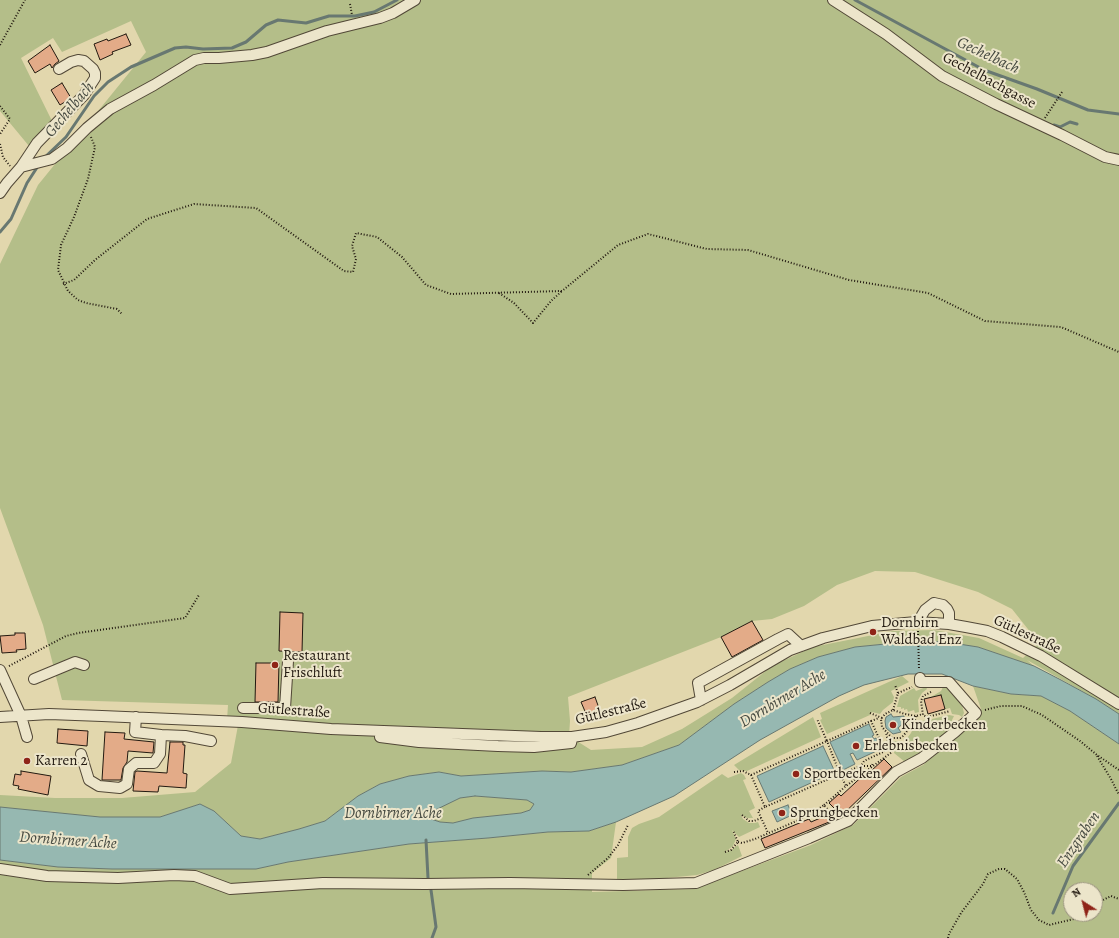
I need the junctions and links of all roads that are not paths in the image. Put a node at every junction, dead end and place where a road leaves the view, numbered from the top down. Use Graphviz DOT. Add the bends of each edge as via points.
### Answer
graph roads {
  1 [pos="415,0"];
  2 [pos="833,0"];
  3 [pos="59,69"];
  4 [pos="1119,160"];
  5 [pos="18,170"];
  6 [pos="0,193"];
  7 [pos="919,622"];
  8 [pos="949,624"];
  9 [pos="801,646"];
  10 [pos="288,660"];
  11 [pos="84,665"];
  12 [pos="0,670"];
  13 [pos="34,679"];
  14 [pos="916,682"];
  15 [pos="701,700"];
  16 [pos="1119,704"];
  17 [pos="243,708"];
  18 [pos="21,716"];
  19 [pos="0,717"];
  20 [pos="136,717"];
  21 [pos="161,736"];
  22 [pos="27,737"];
  23 [pos="211,741"];
  24 [pos="81,754"];
  25 [pos="0,869"];
  1 -- 5 [label="street" via="380,18 327,31 267,52 194,60 110,108 68,148 52,159"];
  2 -- 4 [label="street, Gechelbachgasse" via="886,34 942,76 1105,157"];
  3 -- 5 [label="street" via="78,60 84,61 95,73 84,95 37,143"];
  5 -- 6 [label="street"];
  7 -- 8 [label="street, Gütlestraße"];
  7 -- 8 [label="street" via="925,610 934,603 947,609"];
  7 -- 9 [label="street, Gütlestraße" via="857,629"];
  8 -- 16 [label="street, Gütlestraße" via="987,631 1002,637 1041,656"];
  9 -- 15 [label="street, Gütlestraße"];
  9 -- 15 [label="street" via="788,634 778,639 698,683"];
  10 -- 17 [label="street" via="285,708"];
  11 -- 13 [label="street" via="75,662"];
  12 -- 18 [label="street"];
  14 -- 25 [label="street" via="949,682 976,713 922,758 896,772 848,821 696,882 623,885 323,883 230,889 195,876 47,876"];
  15 -- 20 [label="street, Gütlestraße" via="638,723 606,732 572,737 365,730"];
  18 -- 19 [label="street, Gütlestraße"];
  18 -- 20 [label="street, Gütlestraße" via="49,714"];
  18 -- 22 [label="street"];
  20 -- 21 [label="street" via="135,732"];
  21 -- 23 [label="street" via="185,736"];
  21 -- 24 [label="street" via="160,754 154,763 136,763 129,769 127,784 120,788 100,786 89,780"];
}
